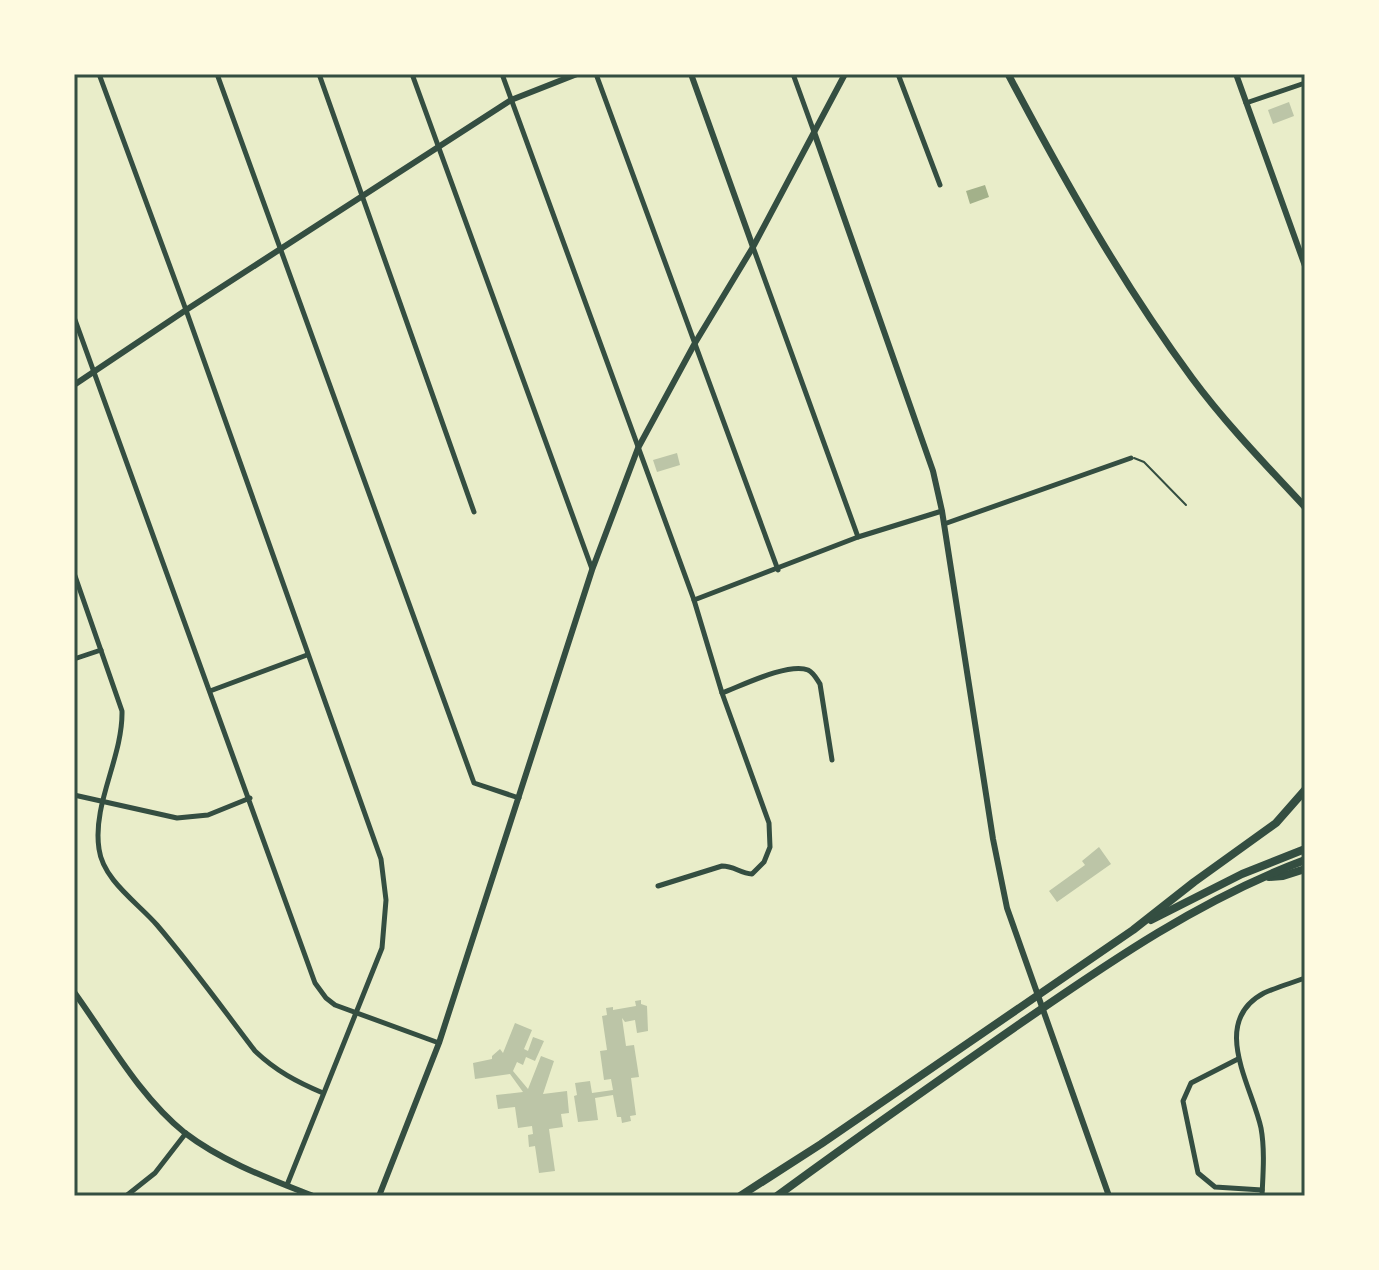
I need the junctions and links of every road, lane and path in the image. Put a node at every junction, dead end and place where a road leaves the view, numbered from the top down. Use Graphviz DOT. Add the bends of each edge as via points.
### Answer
graph roads {
  1 [pos="99,74"];
  2 [pos="217,74"];
  3 [pos="319,74"];
  4 [pos="412,74"];
  5 [pos="502,74"];
  6 [pos="577,74"];
  7 [pos="596,74"];
  8 [pos="691,74"];
  9 [pos="793,74"];
  10 [pos="845,74"];
  11 [pos="898,74"];
  12 [pos="1008,74"];
  13 [pos="1236,74"];
  14 [pos="1305,83"];
  15 [pos="511,100"];
  16 [pos="1246,103"];
  17 [pos="814,132"];
  18 [pos="439,147"];
  19 [pos="940,185"];
  20 [pos="362,198"];
  21 [pos="753,247"];
  22 [pos="280,250"];
  23 [pos="1305,266"];
  24 [pos="186,310"];
  25 [pos="74,317"];
  26 [pos="695,343"];
  27 [pos="94,373"];
  28 [pos="74,385"];
  29 [pos="638,448"];
  30 [pos="1131,458"];
  31 [pos="1186,505"];
  32 [pos="1305,507"];
  33 [pos="942,511"];
  34 [pos="474,512"];
  35 [pos="944,524"];
  36 [pos="858,537"];
  37 [pos="592,570"];
  38 [pos="778,570"];
  39 [pos="74,573"];
  40 [pos="694,600"];
  41 [pos="101,650"];
  42 [pos="307,655"];
  43 [pos="74,659"];
  44 [pos="210,691"];
  45 [pos="722,693"];
  46 [pos="832,760"];
  47 [pos="1305,790"];
  48 [pos="74,795"];
  49 [pos="250,798"];
  50 [pos="519,798"];
  51 [pos="104,802"];
  52 [pos="1305,849"];
  53 [pos="1305,860"];
  54 [pos="1305,869"];
  55 [pos="1264,877"];
  56 [pos="658,886"];
  57 [pos="1133,930"];
  58 [pos="1305,978"];
  59 [pos="74,992"];
  60 [pos="356,1013"];
  61 [pos="439,1043"];
  62 [pos="1238,1059"];
  63 [pos="323,1093"];
  64 [pos="186,1133"];
  65 [pos="287,1185"];
  66 [pos="1262,1193"];
  67 [pos="126,1196"];
  68 [pos="313,1196"];
  69 [pos="379,1196"];
  70 [pos="740,1196"];
  71 [pos="777,1196"];
  72 [pos="1109,1196"];
  1 -- 24 [label="street"];
  2 -- 22 [label="street"];
  3 -- 20 [label="street"];
  4 -- 18 [label="street"];
  5 -- 15 [label="street"];
  6 -- 15 [label="street"];
  7 -- 26 [label="street"];
  8 -- 21 [label="street"];
  9 -- 17 [label="street"];
  10 -- 17 [label="street"];
  11 -- 19 [label="street"];
  12 -- 32 [label="main road" via="1175,354 1223,417"];
  13 -- 16 [label="street"];
  14 -- 16 [label="street"];
  15 -- 18 [label="street"];
  15 -- 29 [label="street"];
  16 -- 23 [label="street"];
  17 -- 21 [label="street"];
  17 -- 33 [label="street" via="933,471"];
  18 -- 20 [label="street"];
  18 -- 37 [label="street"];
  20 -- 22 [label="street"];
  20 -- 34 [label="street"];
  21 -- 26 [label="street"];
  21 -- 36 [label="street"];
  22 -- 24 [label="street"];
  22 -- 50 [label="street" via="474,783"];
  24 -- 27 [label="street"];
  24 -- 42 [label="street"];
  25 -- 27 [label="street"];
  26 -- 29 [label="street"];
  26 -- 38 [label="street"];
  27 -- 28 [label="street"];
  27 -- 44 [label="street"];
  29 -- 37 [label="street"];
  29 -- 40 [label="street"];
  30 -- 31 [label="lane" via="1144,462"];
  30 -- 35 [label="street"];
  33 -- 35 [label="street"];
  33 -- 36 [label="street"];
  35 -- 72 [label="street" via="1007,908"];
  36 -- 38 [label="street"];
  37 -- 50 [label="street"];
  38 -- 40 [label="street"];
  39 -- 41 [label="street"];
  40 -- 45 [label="street"];
  41 -- 43 [label="street"];
  41 -- 51 [label="street" via="123,720"];
  42 -- 44 [label="street"];
  42 -- 60 [label="street" via="382,863 382,948"];
  44 -- 49 [label="street"];
  45 -- 46 [label="street" via="805,668 820,684"];
  45 -- 56 [label="street" via="769,823 770,847 752,874 722,866"];
  47 -- 57 [label="highway" via="1269,829"];
  48 -- 51 [label="street"];
  49 -- 51 [label="street" via="194,818"];
  49 -- 60 [label="street" via="315,983 326,998"];
  50 -- 61 [label="street"];
  51 -- 63 [label="street" via="99,829 104,866 255,1051 290,1079"];
  52 -- 57 [label="highway" via="1229,880"];
  53 -- 55 [label="highway"];
  54 -- 55 [label="highway"];
  55 -- 71 [label="highway" via="1129,949"];
  57 -- 70 [label="highway"];
  58 -- 62 [label="street" via="1252,1002 1240,1019"];
  59 -- 64 [label="street" via="142,1087"];
  60 -- 61 [label="street"];
  60 -- 63 [label="street"];
  61 -- 69 [label="street"];
  62 -- 66 [label="street" via="1260,1127"];
  62 -- 66 [label="street" via="1191,1083 1183,1101 1185,1117 1198,1173 1206,1182"];
  63 -- 65 [label="street"];
  64 -- 65 [label="street"];
  64 -- 67 [label="street" via="155,1173"];
  65 -- 68 [label="street"];
}
